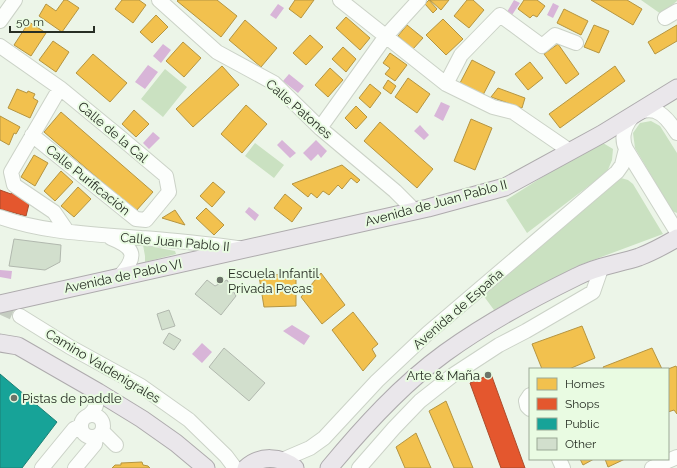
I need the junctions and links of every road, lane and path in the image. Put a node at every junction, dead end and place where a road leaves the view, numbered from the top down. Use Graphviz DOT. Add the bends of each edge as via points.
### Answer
graph roads {
  1 [pos="15,0"];
  2 [pos="159,0"];
  3 [pos="340,0"];
  4 [pos="418,0"];
  5 [pos="0,21"];
  6 [pos="386,36"];
  7 [pos="576,43"];
  8 [pos="0,46"];
  9 [pos="446,84"];
  10 [pos="60,88"];
  11 [pos="677,88"];
  12 [pos="637,114"];
  13 [pos="320,128"];
  14 [pos="677,133"];
  15 [pos="32,135"];
  16 [pos="626,149"];
  17 [pos="570,151"];
  18 [pos="415,211"];
  19 [pos="0,217"];
  20 [pos="146,220"];
  21 [pos="67,231"];
  22 [pos="677,232"];
  23 [pos="105,236"];
  24 [pos="677,238"];
  25 [pos="245,248"];
  26 [pos="602,266"];
  27 [pos="120,276"];
  28 [pos="0,304"];
  29 [pos="20,316"];
  30 [pos="0,343"];
  31 [pos="98,392"];
  32 [pos="529,396"];
  33 [pos="118,404"];
  34 [pos="529,408"];
  35 [pos="84,421"];
  36 [pos="100,431"];
  37 [pos="116,445"];
  38 [pos="677,458"];
  39 [pos="288,464"];
  40 [pos="42,468"];
  41 [pos="75,468"];
  42 [pos="206,468"];
  43 [pos="235,468"];
  44 [pos="246,468"];
  45 [pos="329,468"];
  46 [pos="359,468"];
  47 [pos="652,468"];
  1 -- 5 [label="street"];
  2 -- 13 [label="street, Calle Patones" via="217,52 274,83"];
  3 -- 6 [label="street"];
  4 -- 6 [label="street"];
  6 -- 9 [label="street"];
  6 -- 13 [label="street"];
  7 -- 9 [label="street" via="555,35 542,46 500,15 462,55"];
  8 -- 10 [label="street, Calle de la Cal"];
  9 -- 17 [label="street" via="493,107 513,112"];
  10 -- 15 [label="street"];
  10 -- 20 [label="street, Calle de la Cal" via="166,176 169,192"];
  11 -- 12 [label="main road, Avenida de Juan Pablo II"];
  12 -- 14 [label="street" via="654,111 668,121"];
  12 -- 16 [label="street" via="628,121 624,129 622,138"];
  12 -- 17 [label="main road, Avenida de Juan Pablo II"];
  13 -- 18 [label="street, Calle Patones"];
  15 -- 20 [label="street, Calle Purificación" via="136,219"];
  15 -- 21 [label="street" via="11,172 14,185 54,212"];
  16 -- 22 [label="street"];
  16 -- 39 [label="street, Avenida de España" via="622,165 617,172 428,333 376,381 324,438"];
  17 -- 18 [label="main road, Avenida de Juan Pablo II" via="505,187"];
  18 -- 25 [label="main road, Avenida de Juan Pablo II"];
  19 -- 21 [label="street, Calle Juan Pablo II" via="38,228"];
  21 -- 23 [label="street, Calle Juan Pablo II"];
  23 -- 25 [label="street, Calle Juan Pablo II"];
  23 -- 27 [label="street, Calle Juan Pablo II" via="126,245 132,255 128,268"];
  24 -- 26 [label="main road, Avenida de España" via="638,257"];
  25 -- 27 [label="main road, Avenida de Pablo VI"];
  26 -- 45 [label="main road, Avenida de España" via="577,276 493,321 445,354 404,387"];
  26 -- 46 [label="street" via="593,292 499,344 453,376 420,401"];
  27 -- 28 [label="main road, Avenida de Pablo VI"];
  29 -- 43 [label="street, Camino Valdenigrales" via="141,386 188,420"];
  30 -- 31 [label="main road" via="18,346"];
  31 -- 33 [label="main road"];
  31 -- 35 [label="street" via="94,411"];
  32 -- 34 [label="street" via="526,401"];
  33 -- 36 [label="street" via="104,417"];
  33 -- 42 [label="main road"];
  35 -- 36 [label="street" via="98,417 102,422"];
  35 -- 36 [label="street" via="81,430 86,436"];
  35 -- 40 [label="street" via="74,429"];
  36 -- 37 [label="street"];
  36 -- 41 [label="street" via="95,444"];
  38 -- 47 [label="street"];
  39 -- 44 [label="main road" via="266,458 251,463"];
}
